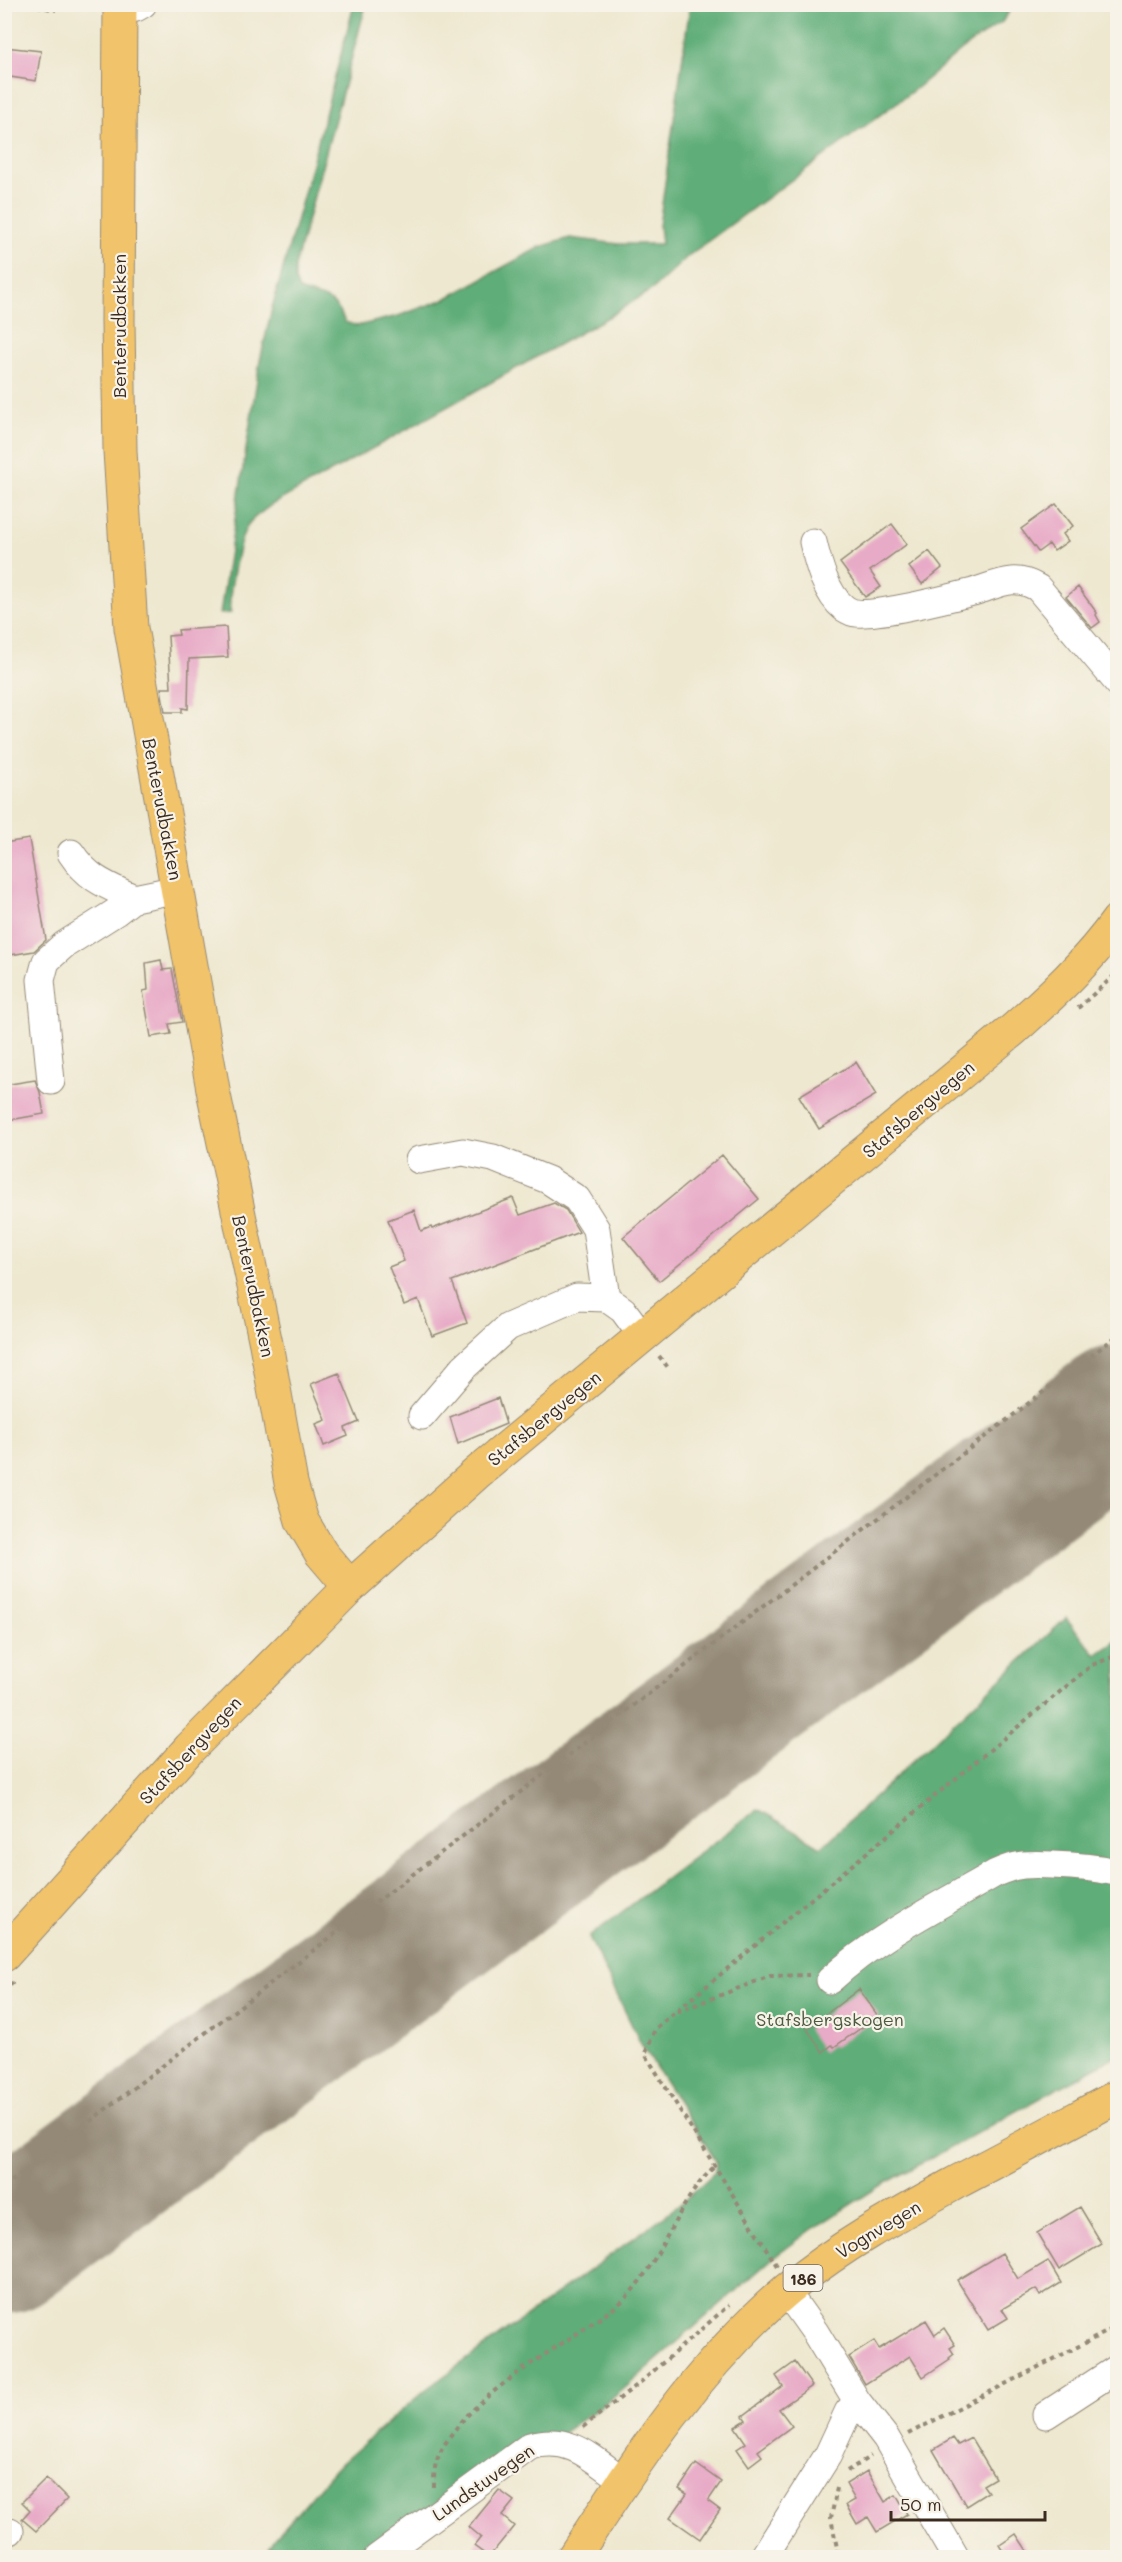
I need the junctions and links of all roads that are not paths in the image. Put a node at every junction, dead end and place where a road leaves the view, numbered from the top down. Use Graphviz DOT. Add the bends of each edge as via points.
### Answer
graph roads {
  1 [pos="128,6"];
  2 [pos="813,542"];
  3 [pos="1118,683"];
  4 [pos="71,854"];
  5 [pos="178,889"];
  6 [pos="134,898"];
  7 [pos="1118,920"];
  8 [pos="51,1081"];
  9 [pos="419,1160"];
  10 [pos="606,1298"];
  11 [pos="653,1349"];
  12 [pos="422,1416"];
  13 [pos="350,1587"];
  14 [pos="1118,1873"];
  15 [pos="11,1966"];
  16 [pos="830,1980"];
  17 [pos="1118,2096"];
  18 [pos="781,2278"];
  19 [pos="1118,2368"];
  20 [pos="857,2401"];
  21 [pos="1046,2415"];
  22 [pos="625,2482"];
  23 [pos="377,2558"];
  24 [pos="573,2558"];
  25 [pos="763,2558"];
  26 [pos="956,2558"];
  1 -- 5 [label="main road, Benterudbakken" via="118,321 125,565 139,683"];
  2 -- 3 [label="street" via="836,600 855,613 1025,580 1038,588"];
  4 -- 6 [label="street" via="83,872"];
  5 -- 6 [label="street"];
  5 -- 13 [label="main road, Benterudbakken" via="214,1095 291,1483 302,1521 321,1553"];
  6 -- 8 [label="street" via="46,961 41,980"];
  7 -- 11 [label="main road, Stafsbergvegen" via="1097,949 1014,1029"];
  9 -- 10 [label="street" via="463,1152 493,1158 548,1180 577,1199 596,1229"];
  10 -- 11 [label="street" via="623,1310"];
  10 -- 12 [label="street" via="576,1297 508,1327 464,1367"];
  11 -- 13 [label="main road, Stafsbergvegen" via="478,1472"];
  13 -- 15 [label="main road, Stafsbergvegen" via="190,1748"];
  14 -- 16 [label="street" via="1077,1867 1012,1866 907,1923"];
  17 -- 18 [label="main road, Vognvegen / 186"];
  18 -- 20 [label="street"];
  18 -- 22 [label="main road, Vognvegen / 186" via="670,2417"];
  19 -- 21 [label="street"];
  20 -- 25 [label="street"];
  20 -- 26 [label="street" via="890,2445"];
  22 -- 23 [label="street, Lundstuvegen" via="579,2449 560,2442 530,2446"];
  22 -- 24 [label="main road, Vognvegen / 186"];
}
